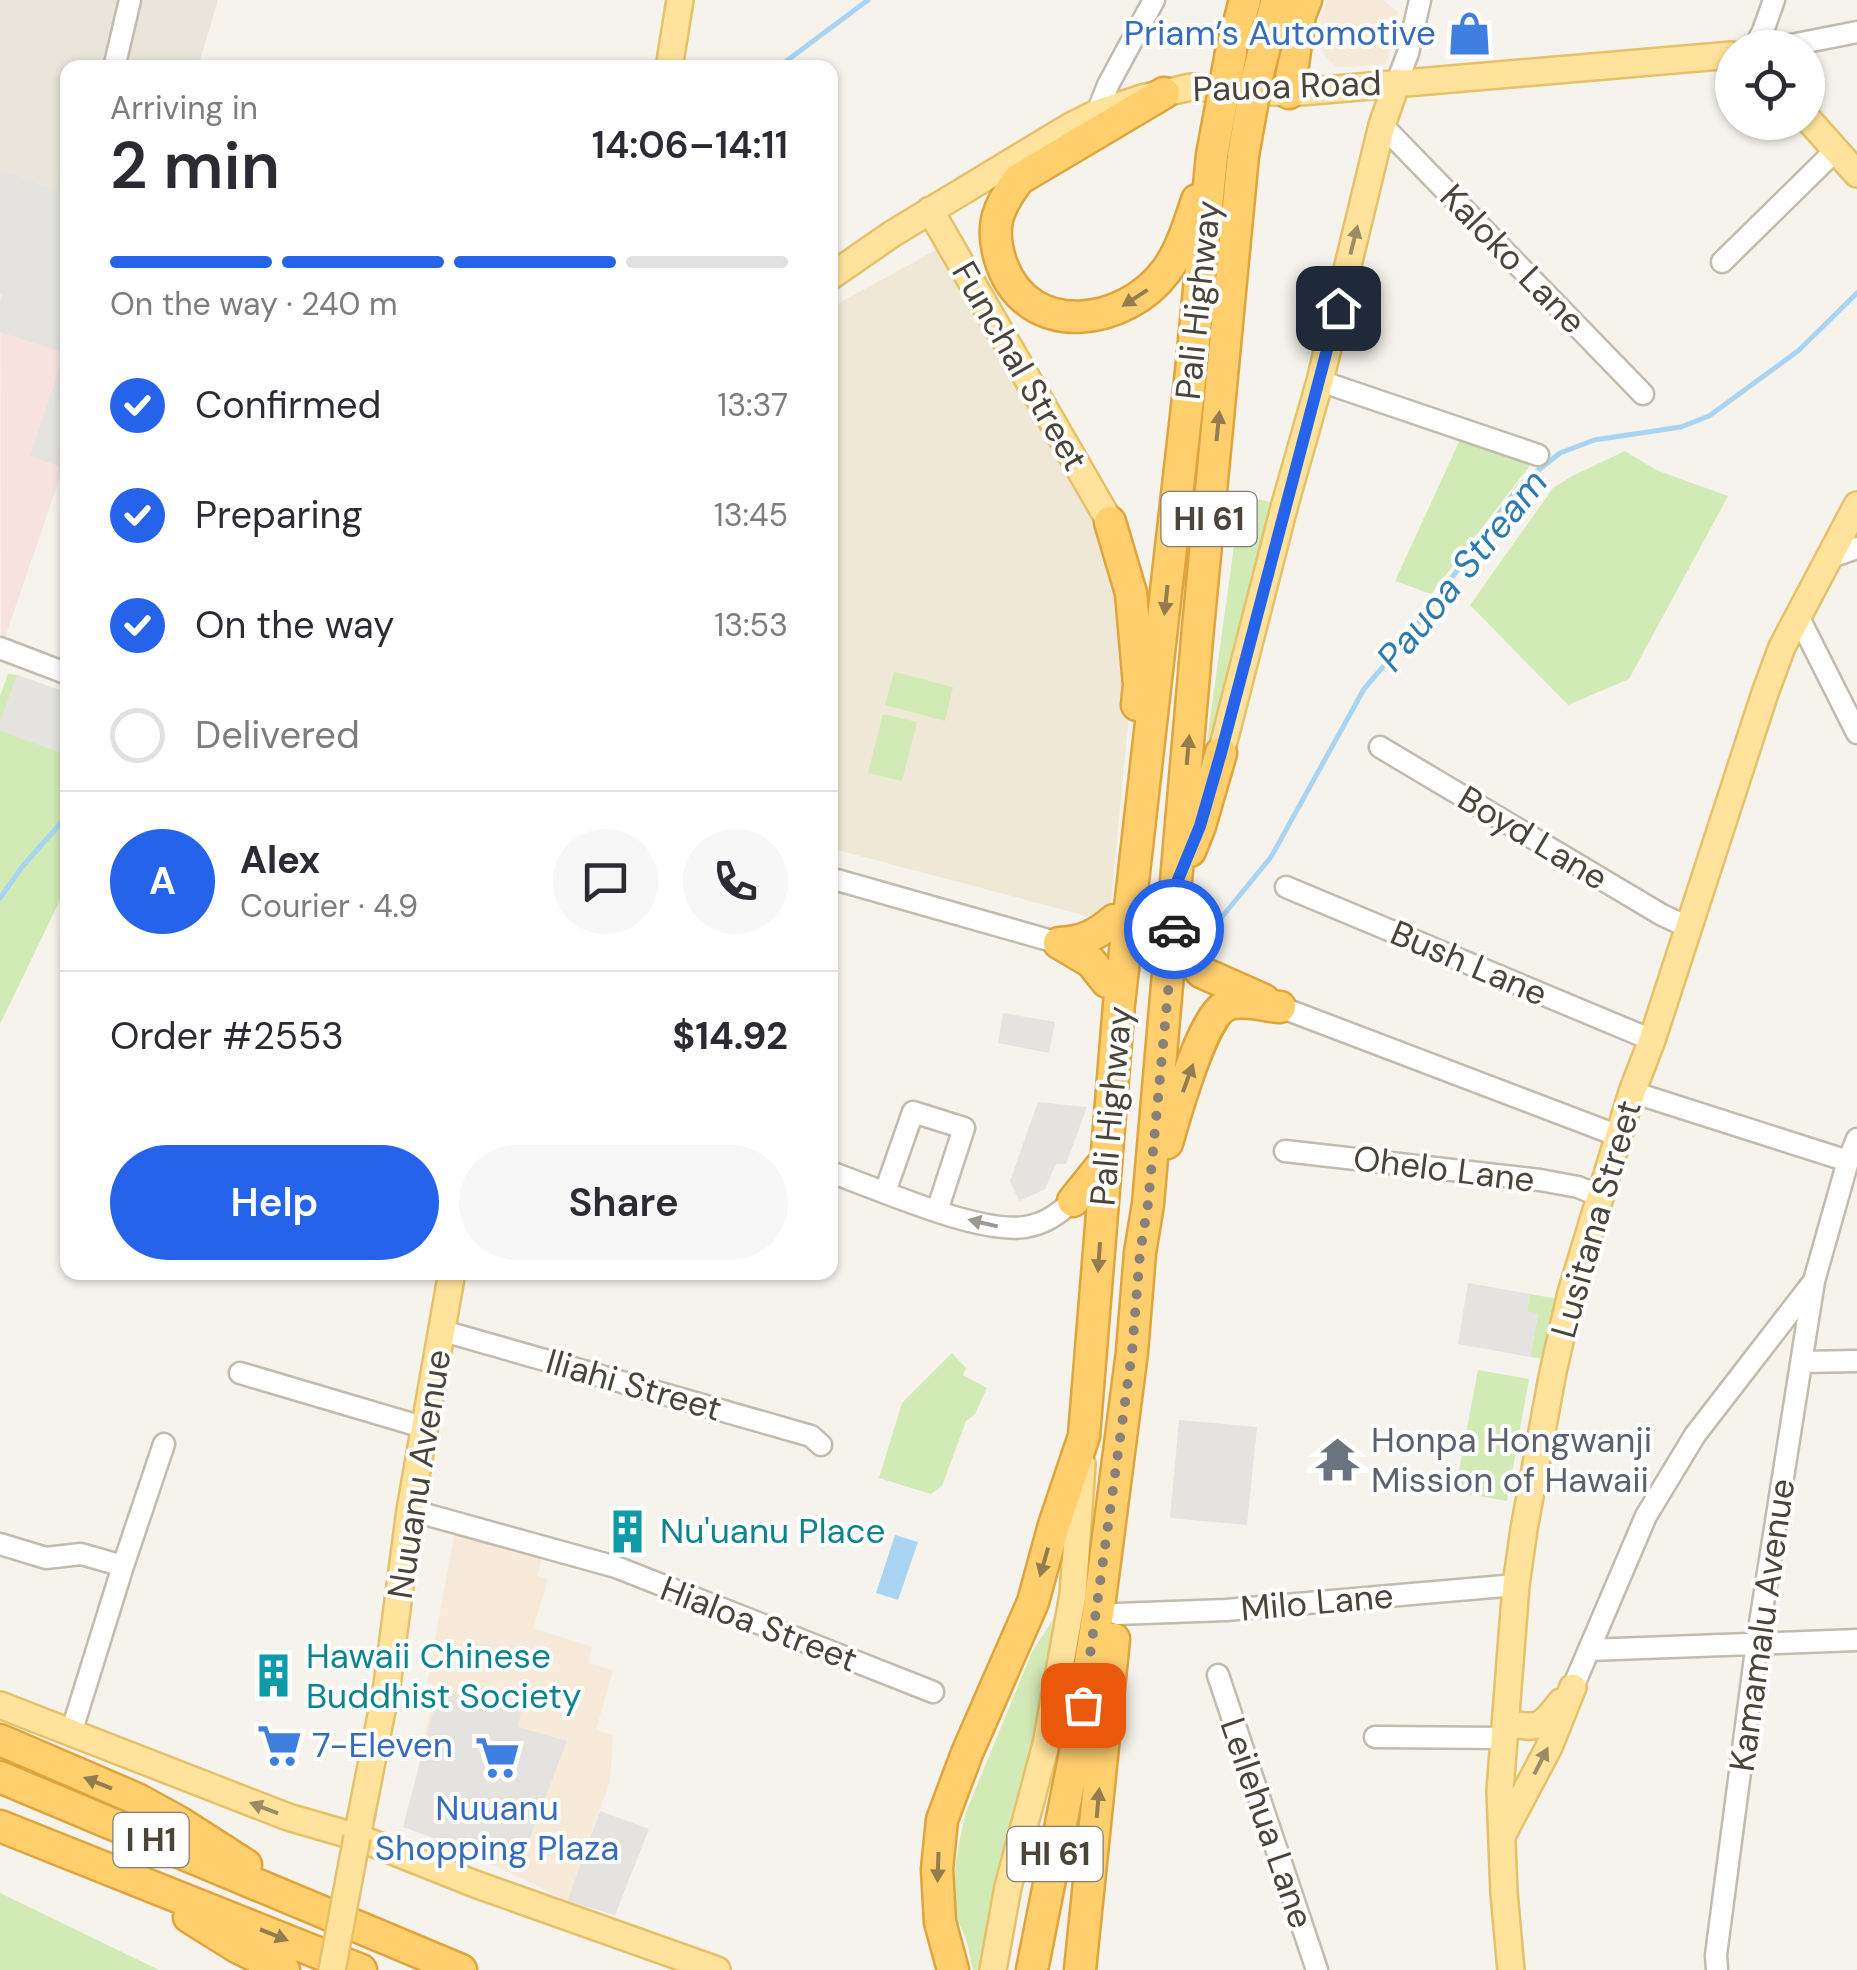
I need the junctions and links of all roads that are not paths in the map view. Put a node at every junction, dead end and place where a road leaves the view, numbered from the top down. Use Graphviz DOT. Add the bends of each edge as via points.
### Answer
graph roads {
  1 [pos="130,0"];
  2 [pos="1154,0"];
  3 [pos="1306,0"];
  4 [pos="1420,0"];
  5 [pos="1774,0"];
  6 [pos="677,1"];
  7 [pos="1242,10"];
  8 [pos="1273,12"];
  9 [pos="1763,30"];
  10 [pos="1857,32"];
  11 [pos="1825,38"];
  12 [pos="1715,55"];
  13 [pos="116,60"];
  14 [pos="670,60"];
  15 [pos="1397,82"];
  16 [pos="1164,92"];
  17 [pos="1288,92"];
  18 [pos="1097,113"];
  19 [pos="1382,125"];
  20 [pos="1825,138"];
  21 [pos="1836,150"];
  22 [pos="1212,155"];
  23 [pos="1857,174"];
  24 [pos="930,210"];
  25 [pos="1722,262"];
  26 [pos="838,272"];
  27 [pos="1320,381"];
  28 [pos="1643,394"];
  29 [pos="1538,456"];
  30 [pos="1857,505"];
  31 [pos="1110,522"];
  32 [pos="1857,548"];
  33 [pos="1828,558"];
  34 [pos="1798,616"];
  35 [pos="0,648"];
  36 [pos="60,671"];
  37 [pos="1857,733"];
  38 [pos="1380,746"];
  39 [pos="1221,753"];
  40 [pos="838,880"];
  41 [pos="1177,882"];
  42 [pos="1286,887"];
  43 [pos="1114,920"];
  44 [pos="1174,927"];
  45 [pos="1688,928"];
  46 [pos="1059,943"];
  47 [pos="1107,982"];
  48 [pos="1280,1008"];
  49 [pos="1652,1040"];
  50 [pos="1632,1092"];
  51 [pos="1110,1110"];
  52 [pos="1619,1136"];
  53 [pos="1857,1139"];
  54 [pos="1286,1150"];
  55 [pos="1106,1160"];
  56 [pos="1848,1161"];
  57 [pos="838,1175"];
  58 [pos="885,1192"];
  59 [pos="1600,1196"];
  60 [pos="1073,1201"];
  61 [pos="1148,1204"];
  62 [pos="937,1210"];
  63 [pos="451,1280"];
  64 [pos="1814,1281"];
  65 [pos="443,1331"];
  66 [pos="1857,1361"];
  67 [pos="1802,1362"];
  68 [pos="240,1373"];
  69 [pos="1125,1402"];
  70 [pos="426,1428"];
  71 [pos="1084,1436"];
  72 [pos="164,1444"];
  73 [pos="821,1445"];
  74 [pos="410,1510"];
  75 [pos="0,1544"];
  76 [pos="122,1566"];
  77 [pos="1516,1585"];
  78 [pos="1118,1614"];
  79 [pos="1857,1640"];
  80 [pos="1758,1642"];
  81 [pos="1589,1650"];
  82 [pos="1218,1675"];
  83 [pos="1573,1687"];
  84 [pos="934,1692"];
  85 [pos="0,1705"];
  86 [pos="1505,1730"];
  87 [pos="71,1732"];
  88 [pos="1375,1737"];
  89 [pos="0,1740"];
  90 [pos="0,1777"];
  91 [pos="0,1826"];
  92 [pos="1504,1834"];
  93 [pos="357,1838"];
  94 [pos="118,1874"];
  95 [pos="302,1904"];
  96 [pos="952,1969"];
  97 [pos="284,1970"];
  98 [pos="332,1970"];
  99 [pos="361,1970"];
  100 [pos="462,1970"];
  101 [pos="717,1970"];
  102 [pos="989,1970"];
  103 [pos="1032,1970"];
  104 [pos="1080,1970"];
  105 [pos="1317,1970"];
  106 [pos="1511,1970"];
  107 [pos="1717,1970"];
  1 -- 13 [label="street"];
  2 -- 18 [label="street"];
  3 -- 17 [label="highway"];
  4 -- 15 [label="street"];
  5 -- 9 [label="street"];
  6 -- 14 [label="main road"];
  7 -- 22 [label="highway, Pali Highway / HI 61, bridge"];
  41 -- 8 [label="highway, Pali Highway / HI 61, one-way, bridge" via="1243,155"];
  10 -- 11 [label="street"];
  12 -- 15 [label="main road, Pauoa Road"];
  15 -- 17 [label="main road, Pauoa Road"];
  15 -- 19 [label="main road"];
  16 -- 17 [label="main road, Pauoa Road" via="1191,86"];
  16 -- 18 [label="main road, Pauoa Road"];
  22 -- 16 [label="highway, one-way" via="1169,268 1135,300 1095,316 1060,316 1034,306 1012,286 998,254 997,218 1019,179"];
  18 -- 24 [label="main road, Pauoa Road"];
  27 -- 19 [label="main road, one-way"];
  19 -- 28 [label="street, Kaloko Lane"];
  20 -- 21 [label="main road"];
  21 -- 23 [label="main road"];
  21 -- 25 [label="street"];
  22 -- 51 [label="highway, Pali Highway / HI 61, one-way"];
  24 -- 26 [label="main road, Pauoa Road"];
  24 -- 31 [label="main road, Funchal Street"];
  27 -- 29 [label="street"];
  27 -- 39 [label="main road"];
  30 -- 33 [label="main road, Lusitana Street"];
  31 -- 43 [label="highway" via="1130,593 1139,685"];
  32 -- 33 [label="street"];
  33 -- 34 [label="main road, Lusitana Street"];
  34 -- 37 [label="street"];
  34 -- 45 [label="main road, Lusitana Street" via="1765,693"];
  35 -- 36 [label="street"];
  38 -- 45 [label="street, Boyd Lane"];
  39 -- 41 [label="highway"];
  40 -- 46 [label="street"];
  41 -- 44 [label="highway, Pali Highway / HI 61"];
  42 -- 49 [label="street, Bush Lane"];
  43 -- 46 [label="highway" via="1086,939"];
  43 -- 47 [label="highway"];
  44 -- 48 [label="highway" via="1201,972"];
  44 -- 61 [label="highway, Pali Highway / HI 61"];
  45 -- 49 [label="main road, Lusitana Street"];
  46 -- 47 [label="highway" via="1091,962"];
  47 -- 51 [label="highway" via="1097,1097"];
  48 -- 52 [label="street"];
  61 -- 48 [label="highway, one-way" via="1208,1026 1225,1006"];
  49 -- 50 [label="main road, Lusitana Street"];
  50 -- 52 [label="main road, Lusitana Street"];
  50 -- 56 [label="street"];
  51 -- 55 [label="highway, Pali Highway / HI 61"];
  52 -- 59 [label="main road, Lusitana Street"];
  53 -- 56 [label="street"];
  54 -- 59 [label="street, Ohelo Lane" via="1540,1180"];
  55 -- 60 [label="highway"];
  55 -- 71 [label="highway, Pali Highway / HI 61, one-way"];
  56 -- 64 [label="street"];
  57 -- 58 [label="street"];
  58 -- 62 [label="street"];
  58 -- 62 [label="street" via="912,1112 964,1128"];
  59 -- 77 [label="main road, Lusitana Street" via="1554,1372"];
  60 -- 62 [label="street, one-way" via="1026,1227 992,1228"];
  61 -- 69 [label="highway, Pali Highway / HI 61"];
  63 -- 65 [label="main road, Nuuanu Avenue"];
  64 -- 67 [label="street, Kamamalu Avenue"];
  64 -- 81 [label="street" via="1695,1435 1646,1516"];
  65 -- 70 [label="main road, Nuuanu Avenue"];
  65 -- 73 [label="street, Iliahi Street" via="811,1436"];
  66 -- 67 [label="street"];
  67 -- 80 [label="street, Kamamalu Avenue"];
  68 -- 70 [label="street"];
  69 -- 78 [label="highway"];
  69 -- 103 [label="highway, Pali Highway / HI 61" via="1078,1738"];
  70 -- 74 [label="main road, Nuuanu Avenue"];
  71 -- 96 [label="highway, one-way" via="1032,1602 942,1820 940,1922"];
  71 -- 102 [label="main road, Pali Highway / HI 61" via="1073,1595 1046,1744"];
  72 -- 76 [label="street"];
  74 -- 84 [label="street, Hialoa Street" via="616,1567"];
  74 -- 93 [label="main road, Nuuanu Avenue"];
  75 -- 76 [label="street" via="46,1558 82,1554"];
  76 -- 87 [label="street"];
  77 -- 78 [label="street, Milo Lane"];
  77 -- 86 [label="main road, Lusitana Street"];
  104 -- 78 [label="highway, one-way"];
  79 -- 80 [label="street"];
  80 -- 81 [label="street"];
  80 -- 107 [label="street, Kamamalu Avenue"];
  81 -- 83 [label="street"];
  82 -- 105 [label="street, Leilehua Lane"];
  83 -- 86 [label="main road" via="1547,1720"];
  92 -- 83 [label="main road, one-way"];
  85 -- 87 [label="main road"];
  86 -- 88 [label="street"];
  86 -- 92 [label="main road, Lusitana Street"];
  93 -- 87 [label="main road, one-way"];
  95 -- 89 [label="highway, one-way" via="158,1810"];
  90 -- 95 [label="highway, I H1"];
  91 -- 94 [label="highway, I H1"];
  92 -- 106 [label="main road, Lusitana Street"];
  93 -- 98 [label="main road, Nuuanu Avenue, bridge"];
  93 -- 101 [label="main road"];
  94 -- 97 [label="highway"];
  94 -- 99 [label="highway, I H1, one-way"];
  95 -- 100 [label="highway, I H1"];
}
